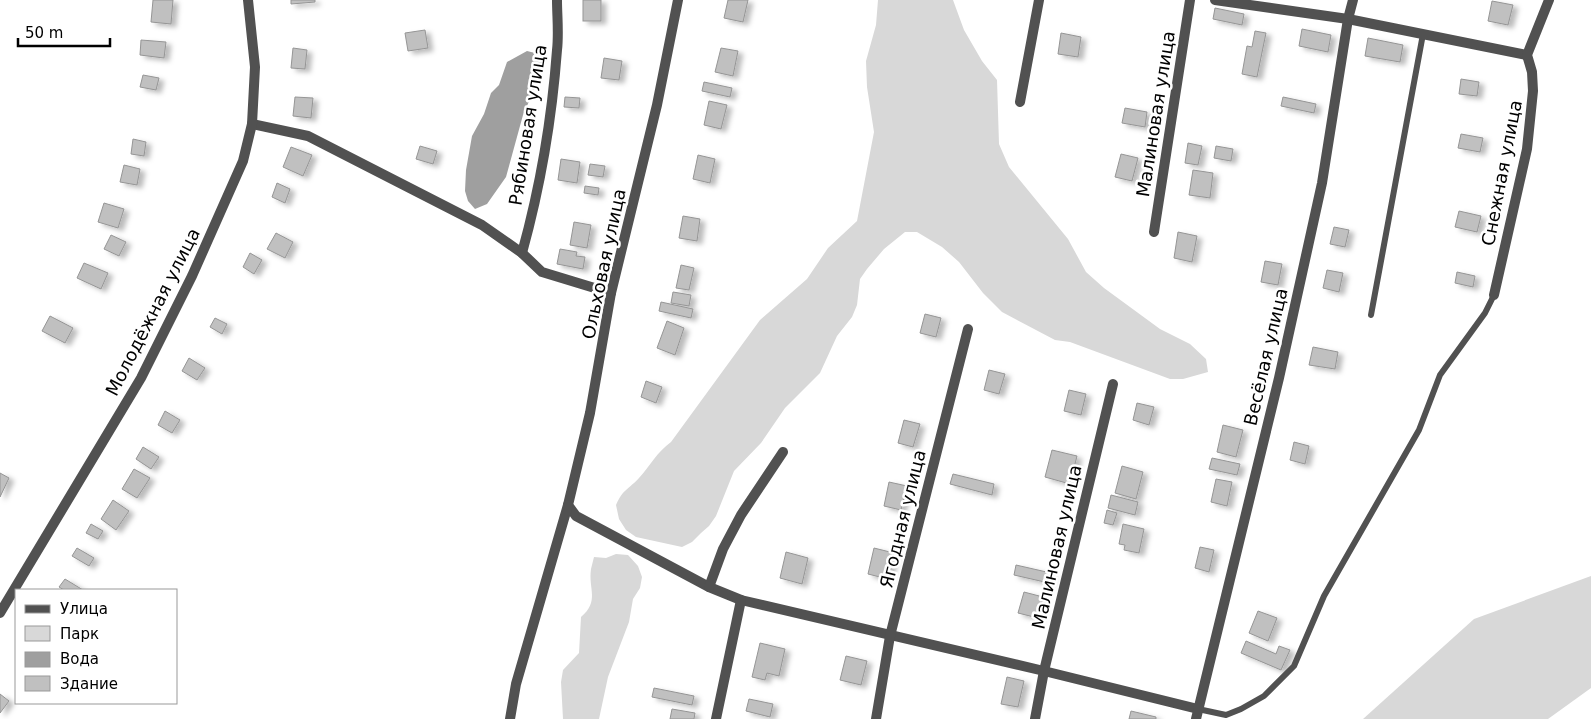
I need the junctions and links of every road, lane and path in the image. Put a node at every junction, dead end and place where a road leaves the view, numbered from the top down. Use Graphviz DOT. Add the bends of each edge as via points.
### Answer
graph roads {
  1 [pos="248,0"];
  2 [pos="557,0"];
  3 [pos="678,0"];
  4 [pos="1039,0"];
  5 [pos="1190,0"];
  6 [pos="1215,0"];
  7 [pos="1353,0"];
  8 [pos="1549,0"];
  9 [pos="1348,19"];
  10 [pos="1423,34"];
  11 [pos="1527,55"];
  12 [pos="1020,102"];
  13 [pos="252,124"];
  14 [pos="1154,232"];
  15 [pos="522,253"];
  16 [pos="611,293"];
  17 [pos="1494,295"];
  18 [pos="1370,315"];
  19 [pos="968,329"];
  20 [pos="1113,384"];
  21 [pos="783,452"];
  22 [pos="568,505"];
  23 [pos="710,587"];
  24 [pos="741,600"];
  25 [pos="0,614"];
  26 [pos="890,636"];
  27 [pos="1044,671"];
  28 [pos="1197,714"];
  29 [pos="510,719"];
  30 [pos="716,719"];
  31 [pos="876,719"];
  32 [pos="1035,719"];
  1 -- 13 [label="street, Молодёжная улица" via="255,67"];
  2 -- 15 [label="street, Рябиновая улица" via="558,48 549,120"];
  3 -- 16 [label="street, Ольховая улица" via="657,105"];
  4 -- 12 [label="street"];
  5 -- 14 [label="street, Малиновая улица"];
  6 -- 9 [label="street"];
  7 -- 9 [label="street, Весёлая улица"];
  8 -- 11 [label="street"];
  9 -- 10 [label="street"];
  9 -- 28 [label="street, Весёлая улица" via="1322,183 1279,378"];
  10 -- 11 [label="street"];
  10 -- 18 [label="lane"];
  11 -- 17 [label="street, Снежная улица" via="1533,91 1527,149"];
  13 -- 15 [label="street" via="308,136 482,225"];
  13 -- 25 [label="street, Молодёжная улица" via="243,161 231,189 141,378"];
  15 -- 16 [label="street" via="542,272"];
  16 -- 22 [label="street, Ольховая улица" via="590,413"];
  17 -- 28 [label="lane" via="1486,313 1440,374 1419,430 1324,596 1294,666 1264,696 1241,709 1226,715"];
  19 -- 26 [label="street, Ягодная улица"];
  20 -- 27 [label="street, Малиновая улица"];
  21 -- 23 [label="street" via="723,549"];
  22 -- 23 [label="street" via="576,516 590,525"];
  22 -- 29 [label="street, Ольховая улица" via="516,684"];
  23 -- 24 [label="street"];
  24 -- 26 [label="street"];
  24 -- 30 [label="street"];
  26 -- 27 [label="street"];
  26 -- 31 [label="street, Ягодная улица"];
  27 -- 28 [label="street"];
  27 -- 32 [label="street, Малиновая улица"];
}
